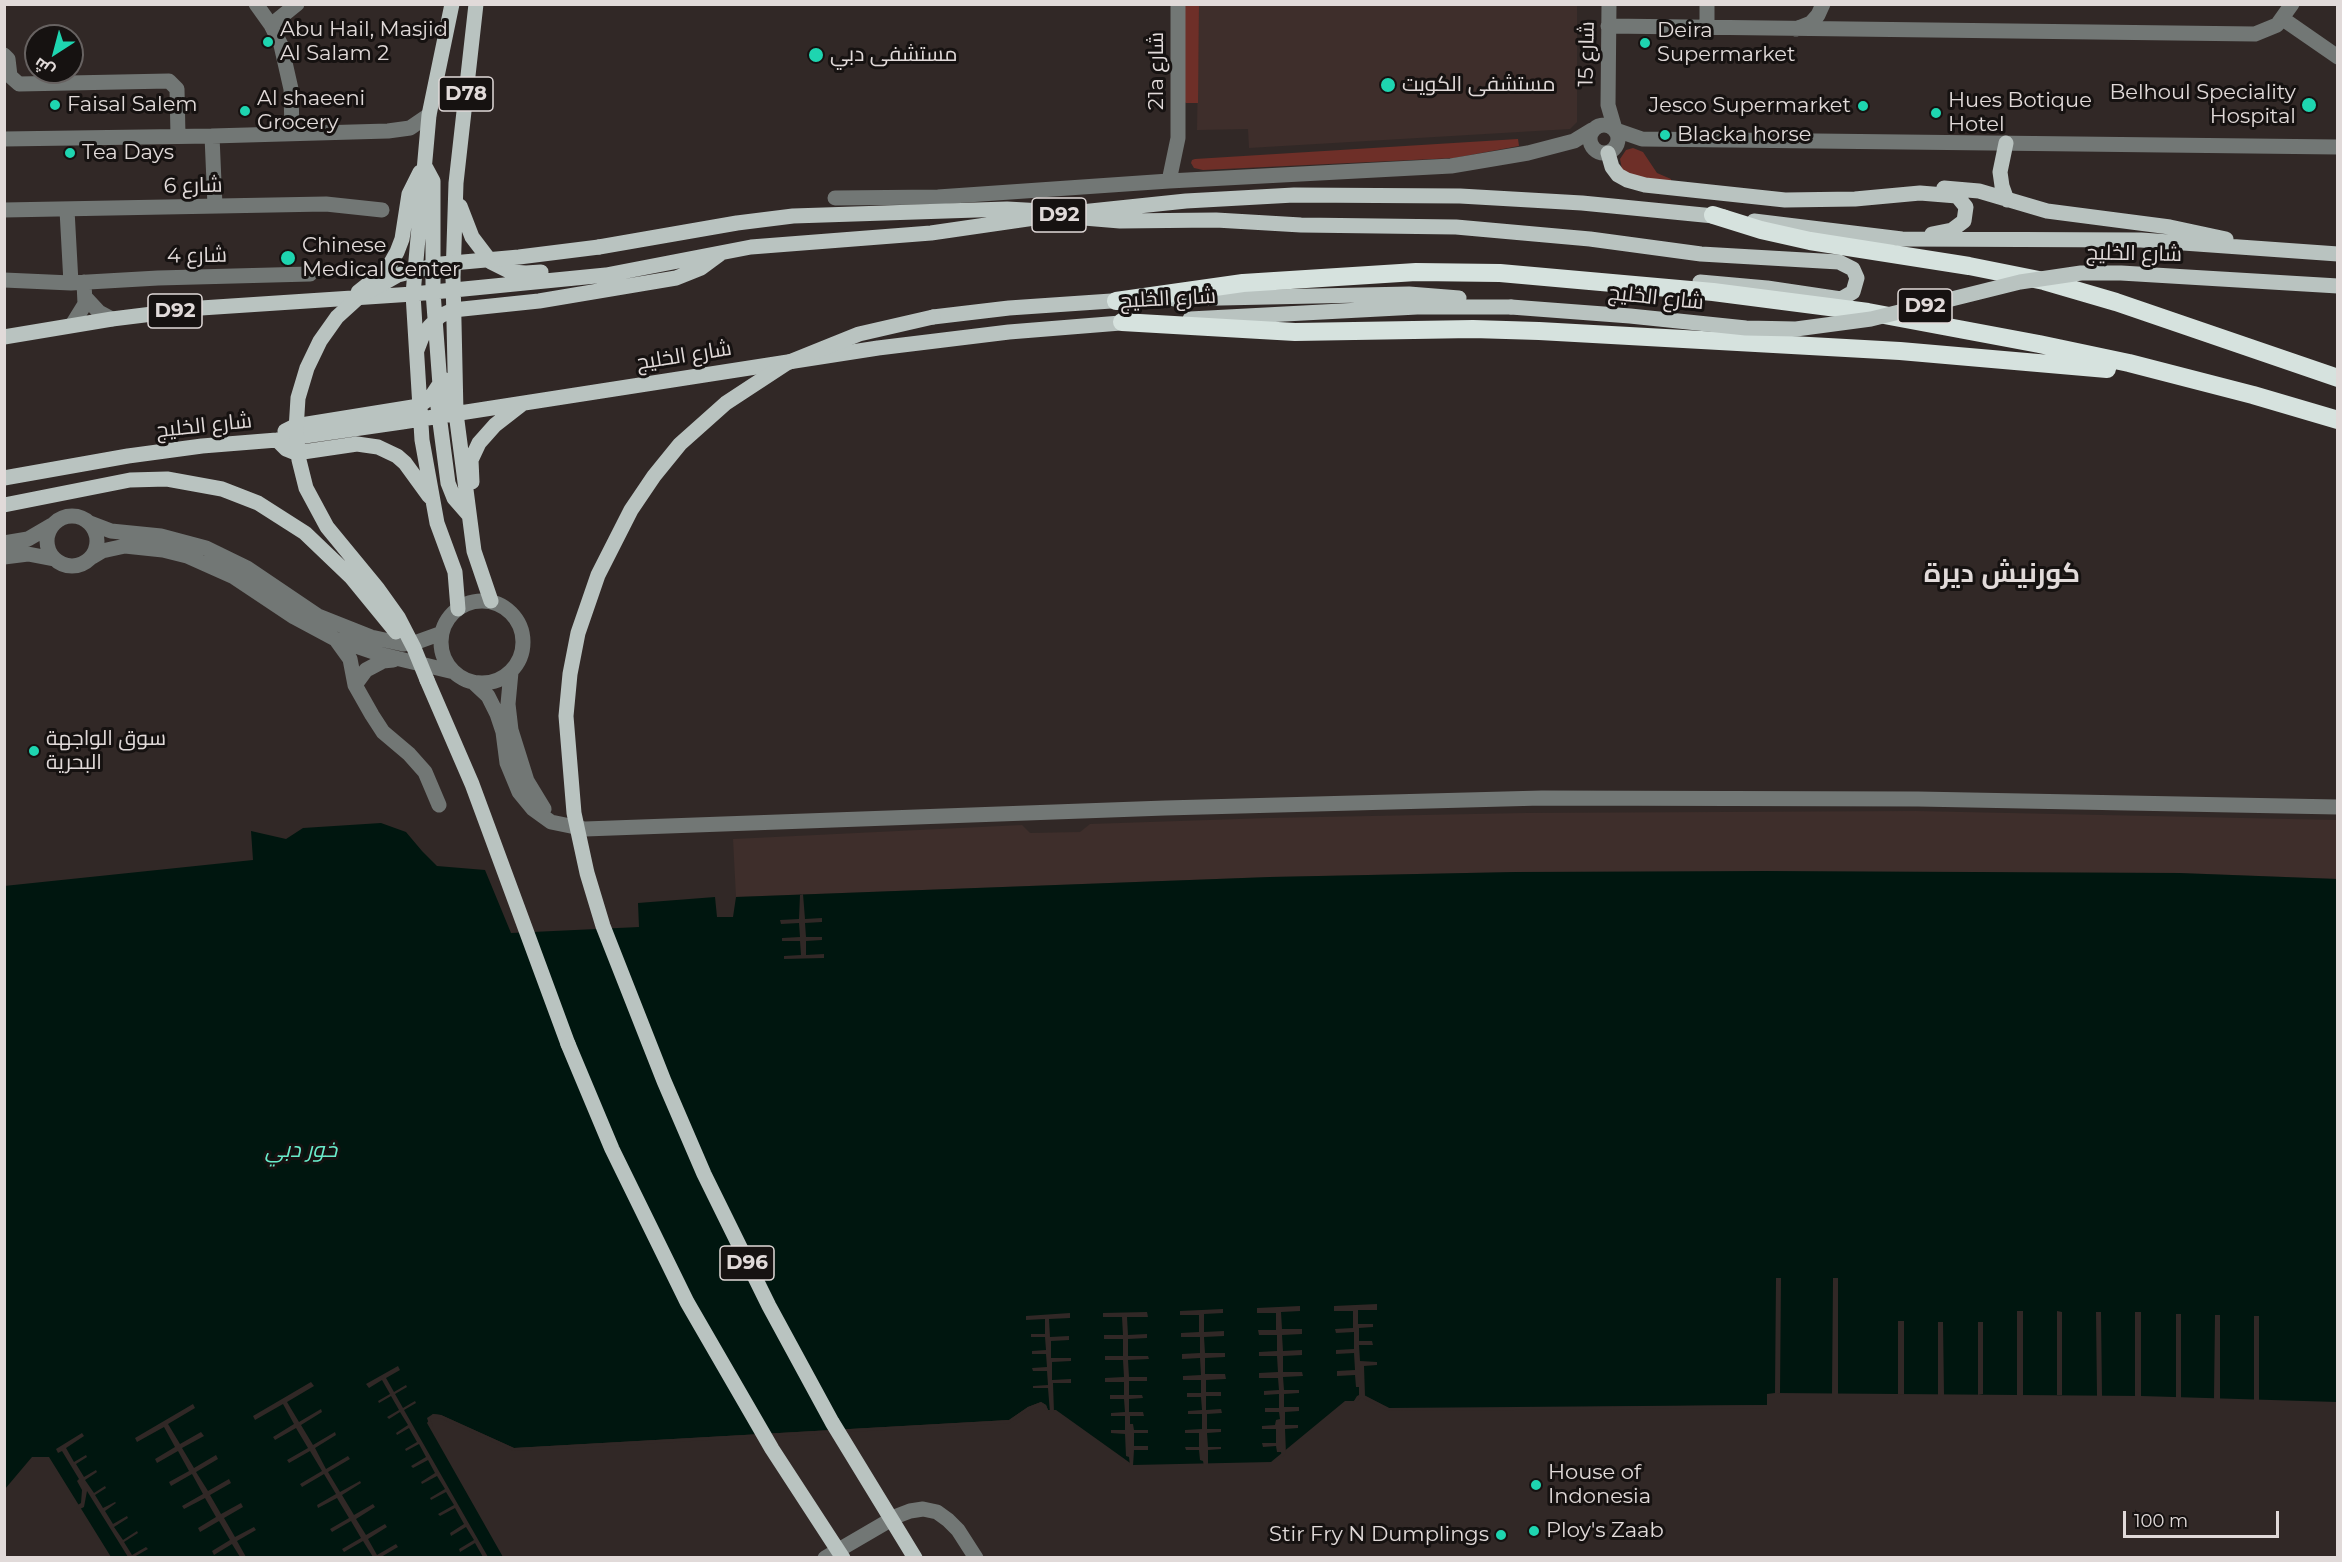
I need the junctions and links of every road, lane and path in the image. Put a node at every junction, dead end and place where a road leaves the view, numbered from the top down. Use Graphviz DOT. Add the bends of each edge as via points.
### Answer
graph roads {
  1 [pos="256,4"];
  2 [pos="297,4"];
  3 [pos="452,4"];
  4 [pos="476,4"];
  5 [pos="1178,4"];
  6 [pos="1609,4"];
  7 [pos="1707,4"];
  8 [pos="2292,4"];
  9 [pos="1822,6"];
  10 [pos="2283,19"];
  11 [pos="272,25"];
  12 [pos="1608,26"];
  13 [pos="1707,28"];
  14 [pos="1793,30"];
  15 [pos="1840,30"];
  16 [pos="4,55"];
  17 [pos="2337,57"];
  18 [pos="1608,105"];
  19 [pos="429,115"];
  20 [pos="1595,128"];
  21 [pos="1615,130"];
  22 [pos="292,133"];
  23 [pos="178,136"];
  24 [pos="213,136"];
  25 [pos="1178,138"];
  26 [pos="4,139"];
  27 [pos="1642,139"];
  28 [pos="1567,143"];
  29 [pos="2006,143"];
  30 [pos="2337,147"];
  31 [pos="1604,150"];
  32 [pos="424,166"];
  33 [pos="1189,180"];
  34 [pos="1169,181"];
  35 [pos="456,183"];
  36 [pos="1905,194"];
  37 [pos="835,198"];
  38 [pos="2007,200"];
  39 [pos="215,206"];
  40 [pos="4,210"];
  41 [pos="67,210"];
  42 [pos="382,210"];
  43 [pos="1062,214"];
  44 [pos="1713,215"];
  45 [pos="1902,239"];
  46 [pos="2260,248"];
  47 [pos="723,251"];
  48 [pos="2337,254"];
  49 [pos="310,274"];
  50 [pos="606,274"];
  51 [pos="4,280"];
  52 [pos="78,283"];
  53 [pos="1628,284"];
  54 [pos="2337,286"];
  55 [pos="453,290"];
  56 [pos="433,292"];
  57 [pos="412,294"];
  58 [pos="86,298"];
  59 [pos="348,298"];
  60 [pos="1116,301"];
  61 [pos="1504,307"];
  62 [pos="453,310"];
  63 [pos="112,319"];
  64 [pos="1122,322"];
  65 [pos="432,323"];
  66 [pos="72,325"];
  67 [pos="4,337"];
  68 [pos="454,355"];
  69 [pos="417,356"];
  70 [pos="2337,378"];
  71 [pos="2215,385"];
  72 [pos="438,388"];
  73 [pos="524,402"];
  74 [pos="419,412"];
  75 [pos="456,413"];
  76 [pos="438,416"];
  77 [pos="2337,420"];
  78 [pos="277,440"];
  79 [pos="4,478"];
  80 [pos="433,502"];
  81 [pos="4,505"];
  82 [pos="468,514"];
  83 [pos="90,523"];
  84 [pos="52,525"];
  85 [pos="4,543"];
  86 [pos="92,557"];
  87 [pos="4,558"];
  88 [pos="54,559"];
  89 [pos="491,601"];
  90 [pos="458,609"];
  91 [pos="442,633"];
  92 [pos="335,639"];
  93 [pos="402,659"];
  94 [pos="514,669"];
  95 [pos="454,672"];
  96 [pos="427,680"];
  97 [pos="473,682"];
  98 [pos="355,685"];
  99 [pos="439,805"];
  100 [pos="2337,807"];
  101 [pos="562,826"];
  102 [pos="825,1557"];
  103 [pos="843,1557"];
  104 [pos="915,1557"];
  105 [pos="976,1557"];
  1 -- 11 [label="street"];
  2 -- 11 [label="street"];
  3 -- 19 [label="main road, D78"];
  4 -- 35 [label="main road, D78"];
  5 -- 25 [label="street, 21a شارع"];
  6 -- 12 [label="street, شارع 15"];
  7 -- 13 [label="street"];
  8 -- 10 [label="street"];
  9 -- 14 [label="street" via="1811,22"];
  9 -- 15 [label="street" via="1828,22"];
  10 -- 15 [label="street" via="2271,29 2255,34"];
  10 -- 17 [label="street"];
  11 -- 22 [label="street" via="291,89"];
  12 -- 13 [label="street"];
  12 -- 18 [label="street, شارع 15"];
  13 -- 14 [label="street"];
  14 -- 15 [label="street"];
  16 -- 23 [label="street" via="10,76 19,84 169,81 177,89"];
  18 -- 20 [label="street, شارع 15"];
  18 -- 21 [label="street, شارع 15"];
  19 -- 22 [label="street" via="410,128 388,131"];
  19 -- 32 [label="main road, D78"];
  20 -- 21 [label="street" via="1609,125"];
  20 -- 28 [label="street"];
  20 -- 31 [label="street" via="1590,139"];
  21 -- 27 [label="street"];
  21 -- 31 [label="street" via="1619,139"];
  22 -- 24 [label="street"];
  23 -- 24 [label="street"];
  23 -- 26 [label="street"];
  24 -- 39 [label="street"];
  25 -- 33 [label="street, 21a شارع"];
  25 -- 34 [label="street, 21a شارع"];
  27 -- 29 [label="street"];
  27 -- 31 [label="street"];
  28 -- 31 [label="street"];
  28 -- 33 [label="street" via="1503,159 1451,166"];
  29 -- 30 [label="street"];
  29 -- 38 [label="main road" via="2000,179"];
  31 -- 36 [label="main road" via="1618,175 1645,185 1785,200"];
  32 -- 56 [label="main road" via="432,181"];
  32 -- 57 [label="main road, D78"];
  32 -- 59 [label="main road" via="409,194 397,252 382,273"];
  33 -- 34 [label="street"];
  34 -- 37 [label="street" via="938,197"];
  35 -- 50 [label="main road" via="467,228 497,266 518,273 576,268"];
  35 -- 55 [label="main road, D78"];
  36 -- 38 [label="main road" via="1954,188"];
  36 -- 45 [label="main road" via="1952,194 1964,203 1967,212 1957,228"];
  38 -- 46 [label="main road" via="2062,214 2188,230"];
  39 -- 41 [label="street, شارع 6"];
  39 -- 42 [label="street, شارع 6" via="326,204"];
  40 -- 41 [label="street, شارع 6"];
  41 -- 52 [label="street"];
  43 -- 44 [label="main road, شارع الخليج / D92" via="1186,201 1360,195 1516,199"];
  43 -- 47 [label="main road, شارع الخليج / D92" via="931,233"];
  43 -- 53 [label="main road" via="1120,221 1456,227 1701,254 1839,261 1853,269 1857,278 1853,292 1841,299 1776,289 1664,280"];
  43 -- 96 [label="main road, bridge" via="1007,209 821,214 737,223 598,247 426,267 371,289 337,317 307,368 298,398 299,460 306,488 327,527 398,617"];
  44 -- 45 [label="main road, شارع الخليج / D92"];
  44 -- 70 [label="highway" via="1810,241 2044,281"];
  45 -- 46 [label="main road, شارع الخليج / D92" via="2097,239"];
  46 -- 48 [label="main road, شارع الخليج / D92"];
  47 -- 50 [label="main road, شارع الخليج / D92"];
  47 -- 62 [label="main road" via="701,268 676,278 539,301"];
  49 -- 52 [label="street, شارع 4"];
  50 -- 55 [label="main road, شارع الخليج / D92"];
  51 -- 52 [label="street, شارع 4"];
  52 -- 58 [label="street"];
  53 -- 60 [label="highway" via="1500,273 1394,272 1244,283"];
  53 -- 71 [label="highway" via="1868,312 2085,353"];
  54 -- 61 [label="main road, شارع الخليج / D92, bridge" via="2080,273 2020,282 1871,320 1796,329"];
  55 -- 56 [label="main road, شارع الخليج / D92"];
  55 -- 62 [label="main road, D78"];
  56 -- 57 [label="main road, شارع الخليج / D92"];
  56 -- 65 [label="main road"];
  57 -- 59 [label="main road, شارع الخليج / D92"];
  57 -- 65 [label="main road"];
  57 -- 69 [label="main road, D78"];
  58 -- 63 [label="street"];
  58 -- 66 [label="street"];
  59 -- 63 [label="main road, شارع الخليج / D92" via="201,308"];
  60 -- 61 [label="main road" via="1408,294"];
  60 -- 104 [label="main road, D96, bridge" via="933,317 859,334 787,363 726,403 680,444 654,476 631,510 594,585 573,654 566,716 573,802 587,873 603,926 709,1185 832,1422"];
  61 -- 64 [label="main road, شارع الخليج / D92" via="1417,307"];
  62 -- 65 [label="main road"];
  62 -- 68 [label="main road, D78"];
  63 -- 66 [label="main road, شارع الخليج / D92"];
  64 -- 71 [label="highway" via="1295,332 1506,329 1900,351 2083,366"];
  64 -- 73 [label="main road, شارع الخليج / D92" via="878,348"];
  65 -- 69 [label="main road" via="422,337"];
  65 -- 72 [label="main road"];
  66 -- 67 [label="main road, شارع الخليج / D92"];
  68 -- 72 [label="main road"];
  68 -- 75 [label="main road, D78"];
  69 -- 74 [label="main road, D78"];
  71 -- 77 [label="highway"];
  72 -- 74 [label="main road"];
  72 -- 75 [label="main road"];
  72 -- 76 [label="main road"];
  73 -- 75 [label="main road, شارع الخليج / D92"];
  73 -- 82 [label="main road" via="484,436 474,451 473,500"];
  74 -- 76 [label="main road, شارع الخليج / D92"];
  74 -- 78 [label="main road, شارع الخليج / D92"];
  74 -- 80 [label="main road"];
  75 -- 76 [label="main road, شارع الخليج / D92"];
  75 -- 82 [label="main road"];
  76 -- 82 [label="main road" via="450,490"];
  78 -- 79 [label="main road, شارع الخليج / D92" via="164,450"];
  78 -- 80 [label="main road" via="286,450 296,453 357,444 378,447 405,463"];
  80 -- 90 [label="main road" via="455,572"];
  81 -- 96 [label="main road, bridge" via="111,482 148,479 204,484 240,495 290,522 336,561 388,621"];
  82 -- 89 [label="main road" via="479,568"];
  83 -- 84 [label="street" via="67,516"];
  83 -- 86 [label="street" via="97,540"];
  83 -- 91 [label="street" via="111,531 161,536 206,548 248,567 318,616 371,636 403,644"];
  84 -- 85 [label="street" via="28,539"];
  84 -- 88 [label="street" via="46,542"];
  86 -- 88 [label="street" via="76,566"];
  86 -- 92 [label="street" via="125,546 187,556 234,577"];
  87 -- 88 [label="street" via="28,554"];
  89 -- 90 [label="street" via="470,602"];
  89 -- 94 [label="street" via="509,610 521,627 524,643"];
  90 -- 91 [label="street"];
  91 -- 95 [label="street" via="443,654"];
  92 -- 93 [label="street"];
  92 -- 98 [label="street" via="350,659"];
  93 -- 95 [label="street"];
  93 -- 98 [label="street" via="374,664 359,676"];
  94 -- 97 [label="street" via="490,682"];
  94 -- 101 [label="street" via="509,722 538,801"];
  95 -- 97 [label="street"];
  96 -- 103 [label="main road, bridge" via="472,784 568,1044 612,1149 687,1302 772,1449"];
  97 -- 101 [label="street" via="488,696 501,723 514,783 542,816"];
  98 -- 99 [label="street" via="383,732 425,772"];
  100 -- 101 [label="street" via="1895,798 1553,798 1177,807 598,829"];
  102 -- 105 [label="street" via="909,1510 923,1509 948,1520"];
}
